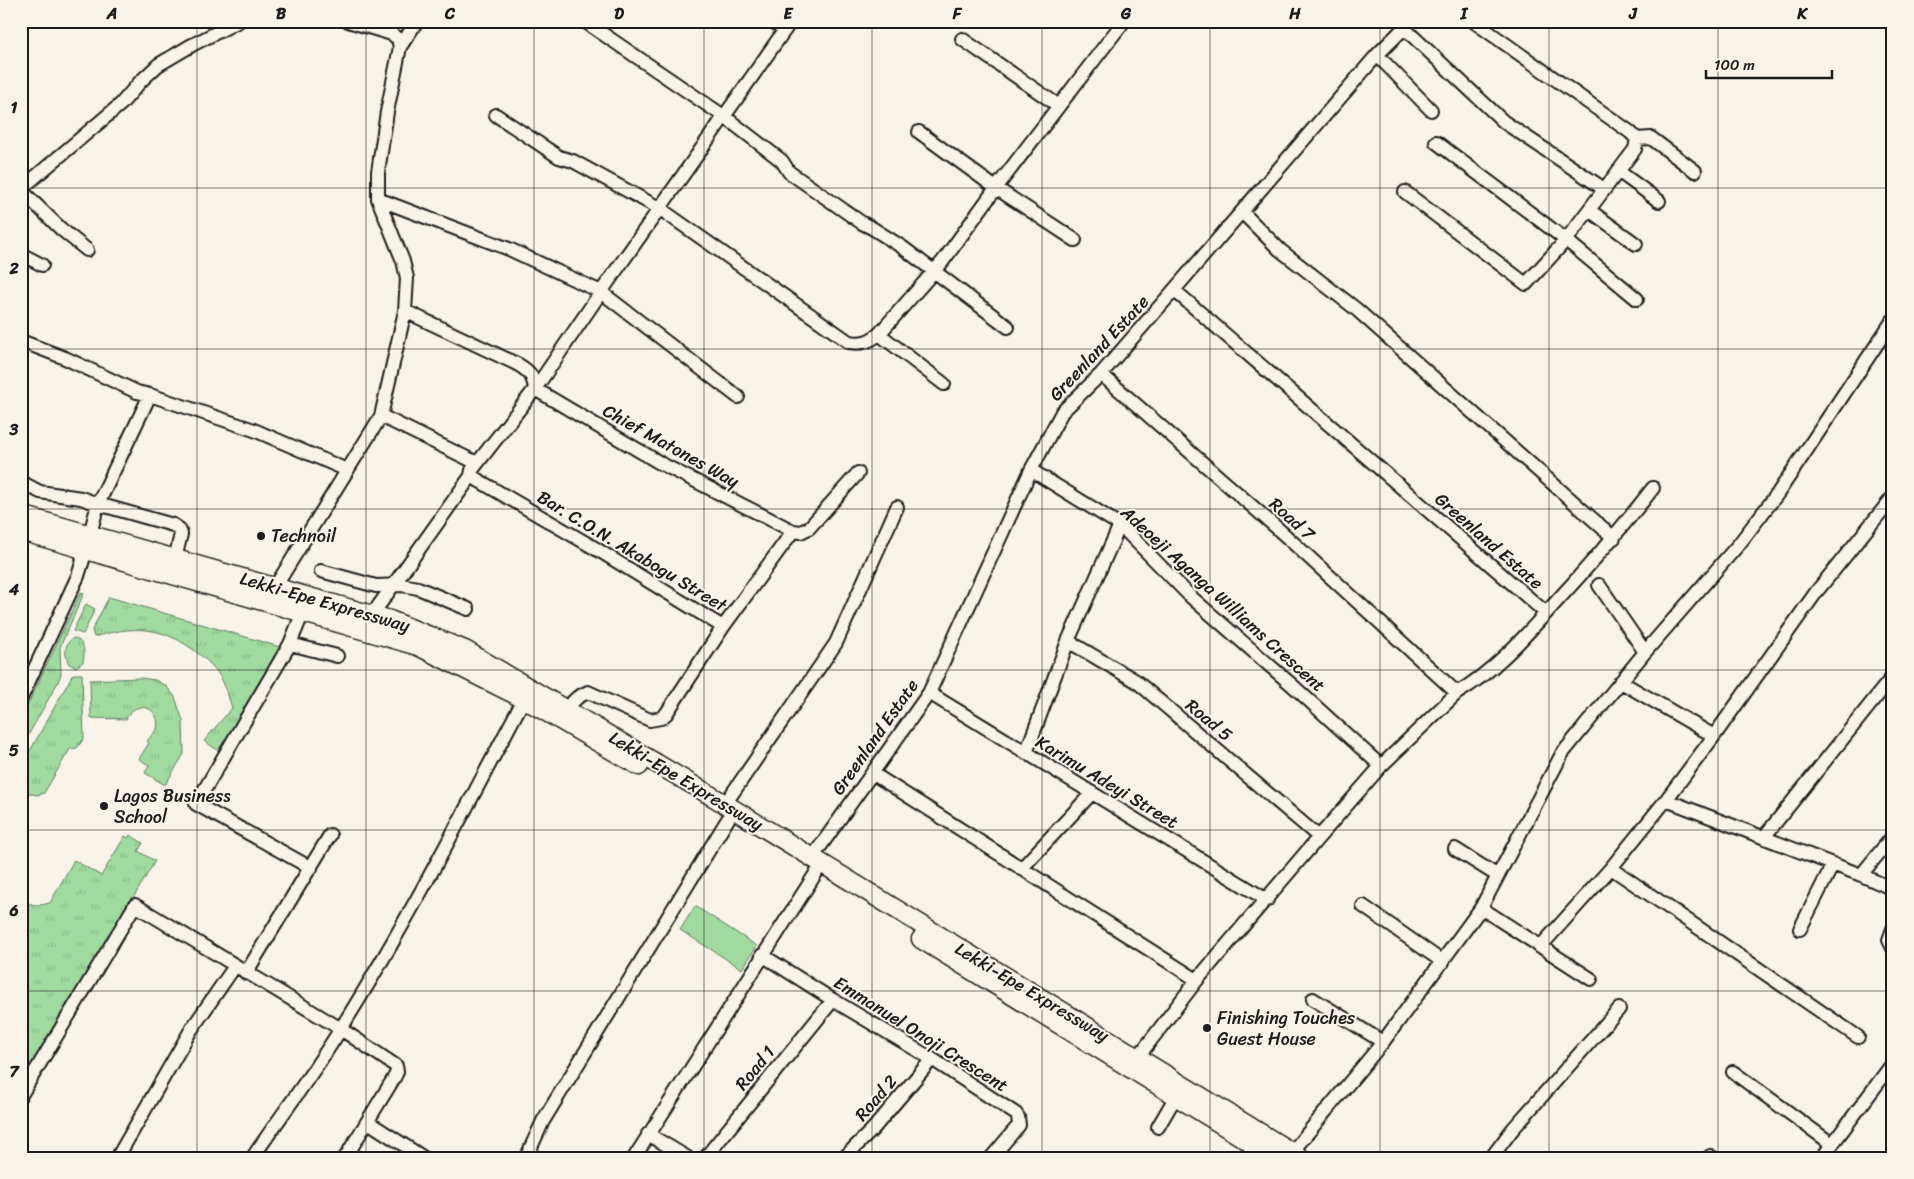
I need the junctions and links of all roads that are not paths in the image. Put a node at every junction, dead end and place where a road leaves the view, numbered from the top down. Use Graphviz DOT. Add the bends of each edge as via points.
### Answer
graph roads {
  1 [pos="239,21"];
  2 [pos="348,21"];
  3 [pos="417,21"];
  4 [pos="584,21"];
  5 [pos="772,21"];
  6 [pos="1124,21"];
  7 [pos="1473,21"];
  8 [pos="1406,25"];
  9 [pos="788,26"];
  10 [pos="962,39"];
  11 [pos="400,46"];
  12 [pos="1377,55"];
  13 [pos="1059,106"];
  14 [pos="1431,110"];
  15 [pos="496,115"];
  16 [pos="725,117"];
  17 [pos="919,132"];
  18 [pos="1638,139"];
  19 [pos="1436,142"];
  20 [pos="1695,171"];
  21 [pos="1618,172"];
  22 [pos="996,188"];
  23 [pos="21,189"];
  24 [pos="1604,189"];
  25 [pos="1405,192"];
  26 [pos="378,199"];
  27 [pos="1659,201"];
  28 [pos="659,208"];
  29 [pos="1589,210"];
  30 [pos="1242,212"];
  31 [pos="1075,240"];
  32 [pos="1566,240"];
  33 [pos="1636,244"];
  34 [pos="87,250"];
  35 [pos="21,254"];
  36 [pos="42,264"];
  37 [pos="934,270"];
  38 [pos="1174,290"];
  39 [pos="600,292"];
  40 [pos="1637,298"];
  41 [pos="405,311"];
  42 [pos="1893,320"];
  43 [pos="1008,327"];
  44 [pos="874,338"];
  45 [pos="21,341"];
  46 [pos="1101,374"];
  47 [pos="944,384"];
  48 [pos="534,389"];
  49 [pos="150,395"];
  50 [pos="738,397"];
  51 [pos="381,416"];
  52 [pos="477,463"];
  53 [pos="347,470"];
  54 [pos="1031,470"];
  55 [pos="858,473"];
  56 [pos="472,476"];
  57 [pos="21,482"];
  58 [pos="1653,488"];
  59 [pos="1893,498"];
  60 [pos="98,504"];
  61 [pos="897,507"];
  62 [pos="21,515"];
  63 [pos="1120,525"];
  64 [pos="21,531"];
  65 [pos="793,531"];
  66 [pos="1614,538"];
  67 [pos="85,541"];
  68 [pos="175,559"];
  69 [pos="321,571"];
  70 [pos="394,585"];
  71 [pos="1599,585"];
  72 [pos="275,587"];
  73 [pos="468,609"];
  74 [pos="303,612"];
  75 [pos="1546,613"];
  76 [pos="372,615"];
  77 [pos="723,627"];
  78 [pos="1068,641"];
  79 [pos="290,644"];
  80 [pos="1645,652"];
  81 [pos="337,656"];
  82 [pos="1893,676"];
  83 [pos="1621,682"];
  84 [pos="929,693"];
  85 [pos="1457,693"];
  86 [pos="21,698"];
  87 [pos="524,699"];
  88 [pos="566,708"];
  89 [pos="1714,736"];
  90 [pos="1026,754"];
  91 [pos="1381,766"];
  92 [pos="872,773"];
  93 [pos="1092,793"];
  94 [pos="1666,800"];
  95 [pos="726,812"];
  96 [pos="330,835"];
  97 [pos="1893,836"];
  98 [pos="1319,837"];
  99 [pos="1764,837"];
  100 [pos="1455,849"];
  101 [pos="1833,864"];
  102 [pos="814,865"];
  103 [pos="311,868"];
  104 [pos="1610,868"];
  105 [pos="1021,869"];
  106 [pos="1862,874"];
  107 [pos="1498,876"];
  108 [pos="1893,889"];
  109 [pos="1267,900"];
  110 [pos="1363,906"];
  111 [pos="1481,908"];
  112 [pos="1800,928"];
  113 [pos="917,929"];
  114 [pos="1893,929"];
  115 [pos="1540,947"];
  116 [pos="1893,948"];
  117 [pos="762,955"];
  118 [pos="1443,962"];
  119 [pos="234,966"];
  120 [pos="246,973"];
  121 [pos="1591,979"];
  122 [pos="1197,980"];
  123 [pos="1313,999"];
  124 [pos="833,1000"];
  125 [pos="1619,1009"];
  126 [pos="341,1029"];
  127 [pos="1858,1037"];
  128 [pos="1383,1042"];
  129 [pos="1138,1057"];
  130 [pos="932,1059"];
  131 [pos="1893,1064"];
  132 [pos="1733,1072"];
  133 [pos="21,1095"];
  134 [pos="1176,1096"];
  135 [pos="368,1122"];
  136 [pos="1158,1128"];
  137 [pos="648,1134"];
  138 [pos="1832,1144"];
  139 [pos="1250,1151"];
  140 [pos="1289,1156"];
  141 [pos="117,1158"];
  142 [pos="254,1158"];
  143 [pos="345,1158"];
  144 [pos="424,1158"];
  145 [pos="526,1158"];
  146 [pos="634,1158"];
  147 [pos="688,1158"];
  148 [pos="705,1158"];
  149 [pos="844,1158"];
  150 [pos="990,1158"];
  151 [pos="1491,1158"];
  152 [pos="1822,1158"];
  1 -- 23 [label="street" via="158,65 121,104"];
  2 -- 11 [label="street" via="392,34"];
  3 -- 11 [label="street"];
  4 -- 16 [label="street"];
  5 -- 9 [label="street"];
  6 -- 13 [label="street"];
  7 -- 18 [label="street"];
  8 -- 12 [label="street"];
  8 -- 24 [label="street" via="1504,122"];
  9 -- 16 [label="street"];
  10 -- 13 [label="street"];
  11 -- 26 [label="street" via="378,172"];
  12 -- 14 [label="street"];
  12 -- 30 [label="street"];
  13 -- 22 [label="street"];
  15 -- 28 [label="street" via="560,157"];
  16 -- 28 [label="street"];
  16 -- 37 [label="street" via="782,162 788,172"];
  17 -- 22 [label="street"];
  18 -- 20 [label="street" via="1651,138"];
  18 -- 21 [label="street" via="1635,149"];
  19 -- 32 [label="street"];
  21 -- 24 [label="street"];
  21 -- 27 [label="street"];
  22 -- 31 [label="street"];
  22 -- 37 [label="street"];
  23 -- 34 [label="street"];
  24 -- 29 [label="street"];
  25 -- 32 [label="street" via="1526,284"];
  26 -- 39 [label="street" via="509,249"];
  26 -- 41 [label="street" via="404,261 407,278"];
  28 -- 39 [label="street"];
  28 -- 44 [label="street" via="849,342 859,343"];
  29 -- 32 [label="street"];
  29 -- 33 [label="street"];
  30 -- 38 [label="street"];
  30 -- 66 [label="street" via="1280,250 1356,309"];
  32 -- 40 [label="street"];
  35 -- 36 [label="street"];
  37 -- 43 [label="street"];
  37 -- 44 [label="street"];
  38 -- 46 [label="street, Greenland Estate"];
  38 -- 75 [label="street, Greenland Estate"];
  39 -- 48 [label="street"];
  39 -- 50 [label="street"];
  41 -- 48 [label="street" via="527,370 533,377"];
  41 -- 51 [label="street"];
  42 -- 80 [label="street" via="1778,493 1739,544"];
  44 -- 47 [label="street"];
  45 -- 49 [label="street"];
  46 -- 54 [label="street, Greenland Estate" via="1062,412"];
  46 -- 85 [label="street, Road 7" via="1277,528"];
  48 -- 52 [label="street"];
  48 -- 65 [label="street, Chief Matones Way" via="660,462"];
  49 -- 53 [label="street" via="254,430"];
  49 -- 60 [label="street"];
  51 -- 52 [label="street"];
  51 -- 53 [label="street"];
  52 -- 56 [label="street"];
  53 -- 72 [label="street"];
  54 -- 63 [label="street, Adeoeji Aganga Williams Crescent"];
  54 -- 84 [label="street, Greenland Estate"];
  55 -- 65 [label="street, Bar. C.O.N. Akabogu Street" via="808,528 801,532"];
  56 -- 70 [label="street"];
  56 -- 77 [label="street, Bar. C.O.N. Akabogu Street"];
  57 -- 60 [label="street" via="40,492"];
  58 -- 66 [label="street"];
  59 -- 89 [label="street" via="1817,591"];
  60 -- 67 [label="street"];
  60 -- 68 [label="street" via="179,529 181,534"];
  61 -- 95 [label="street" via="836,643"];
  62 -- 67 [label="highway, Lekki-Epe Expressway"];
  63 -- 78 [label="street"];
  63 -- 91 [label="street, Adeoeji Aganga Williams Crescent" via="1191,597"];
  64 -- 67 [label="highway, Lekki-Epe Expressway"];
  65 -- 77 [label="street, Bar. C.O.N. Akabogu Street"];
  66 -- 75 [label="street"];
  67 -- 68 [label="highway, Lekki-Epe Expressway"];
  67 -- 74 [label="highway, Lekki-Epe Expressway"];
  67 -- 86 [label="street" via="78,576"];
  68 -- 72 [label="highway, Lekki-Epe Expressway"];
  69 -- 70 [label="street" via="376,586"];
  70 -- 73 [label="street" via="418,588"];
  70 -- 76 [label="street"];
  71 -- 80 [label="street"];
  72 -- 76 [label="highway, Lekki-Epe Expressway"];
  74 -- 79 [label="street"];
  74 -- 87 [label="highway, Lekki-Epe Expressway" via="418,646"];
  75 -- 85 [label="street" via="1493,667"];
  76 -- 88 [label="highway, Lekki-Epe Expressway" via="415,628 466,650"];
  77 -- 88 [label="street" via="661,718 650,720 588,692"];
  78 -- 90 [label="street"];
  78 -- 98 [label="street, Road 5" via="1136,681"];
  79 -- 81 [label="street"];
  79 -- 103 [label="street" via="196,804"];
  80 -- 83 [label="street"];
  82 -- 99 [label="street"];
  83 -- 89 [label="street"];
  83 -- 107 [label="street" via="1562,754"];
  84 -- 90 [label="street, Karimu Adeyi Street"];
  84 -- 92 [label="street, Greenland Estate"];
  85 -- 91 [label="street"];
  87 -- 95 [label="highway, Lekki-Epe Expressway" via="669,783"];
  87 -- 126 [label="street" via="434,868"];
  88 -- 95 [label="highway, Lekki-Epe Expressway"];
  89 -- 94 [label="street"];
  90 -- 93 [label="street, Karimu Adeyi Street"];
  91 -- 98 [label="street"];
  92 -- 102 [label="street, Greenland Estate"];
  92 -- 105 [label="street"];
  93 -- 105 [label="street"];
  93 -- 109 [label="street, Karimu Adeyi Street"];
  94 -- 99 [label="street"];
  94 -- 104 [label="street"];
  95 -- 102 [label="highway, Lekki-Epe Expressway"];
  95 -- 145 [label="street" via="543,1121"];
  96 -- 103 [label="street"];
  97 -- 106 [label="street"];
  98 -- 109 [label="street"];
  99 -- 101 [label="street"];
  100 -- 107 [label="street"];
  101 -- 106 [label="street"];
  101 -- 112 [label="street"];
  102 -- 113 [label="highway, Lekki-Epe Expressway"];
  102 -- 117 [label="street, Greenland Estate"];
  103 -- 120 [label="street"];
  104 -- 115 [label="street"];
  104 -- 127 [label="street"];
  105 -- 122 [label="street"];
  106 -- 108 [label="street"];
  107 -- 111 [label="street"];
  109 -- 122 [label="street"];
  110 -- 118 [label="street"];
  111 -- 115 [label="street"];
  111 -- 118 [label="street"];
  113 -- 129 [label="highway, Lekki-Epe Expressway"];
  113 -- 134 [label="highway, Lekki-Epe Expressway"];
  114 -- 116 [label="street" via="1889,940"];
  115 -- 121 [label="street"];
  117 -- 124 [label="street, Emmanuel Onoji Crescent"];
  117 -- 137 [label="street, Greenland Estate"];
  118 -- 128 [label="street"];
  119 -- 120 [label="street"];
  119 -- 133 [label="street" via="135,905"];
  119 -- 141 [label="street" via="191,1030"];
  120 -- 126 [label="street"];
  122 -- 129 [label="street"];
  123 -- 128 [label="street"];
  124 -- 130 [label="street, Emmanuel Onoji Crescent"];
  124 -- 148 [label="street, Road 1"];
  125 -- 151 [label="street"];
  126 -- 135 [label="street" via="396,1066 397,1072"];
  126 -- 142 [label="street"];
  128 -- 140 [label="street"];
  129 -- 140 [label="highway, Lekki-Epe Expressway"];
  130 -- 149 [label="street, Road 2"];
  130 -- 150 [label="street, Emmanuel Onoji Crescent" via="1018,1117 1019,1124"];
  131 -- 138 [label="street"];
  132 -- 138 [label="street"];
  134 -- 136 [label="street"];
  134 -- 139 [label="highway, Lekki-Epe Expressway"];
  135 -- 143 [label="street"];
  135 -- 144 [label="street"];
  137 -- 146 [label="street, Greenland Estate"];
  137 -- 147 [label="street"];
  138 -- 152 [label="street"];
  139 -- 140 [label="highway, Lekki-Epe Expressway"];
}
